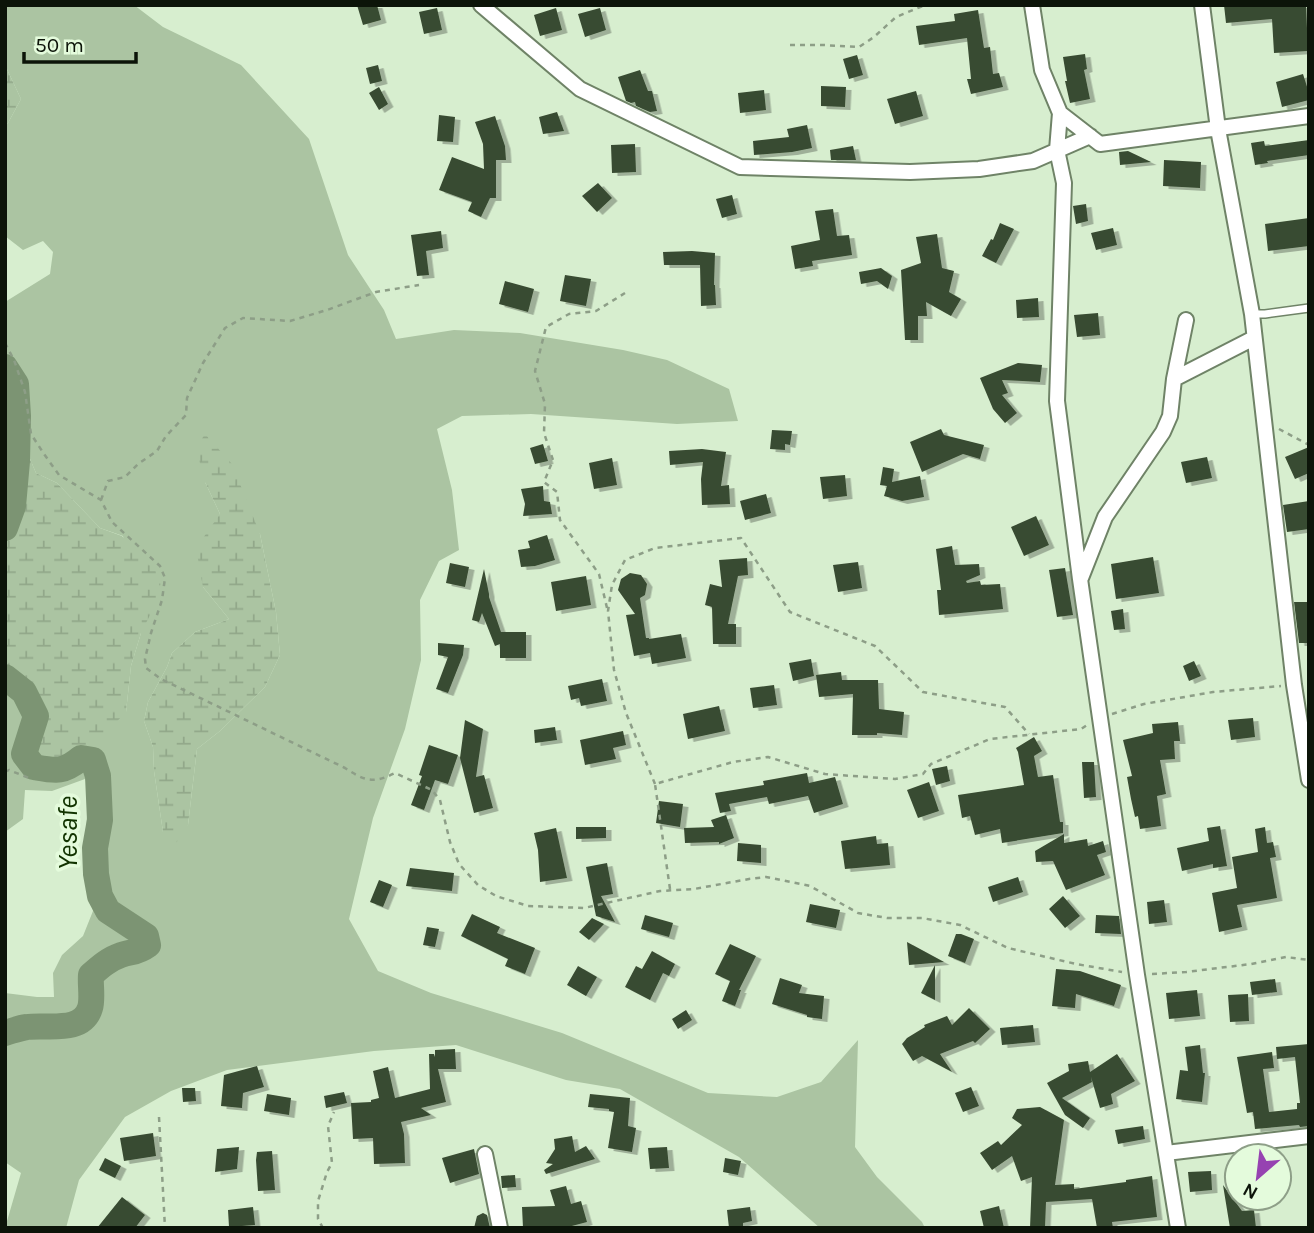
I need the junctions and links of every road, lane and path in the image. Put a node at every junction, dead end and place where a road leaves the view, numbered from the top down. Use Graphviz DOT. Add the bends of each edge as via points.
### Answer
graph roads {
  1 [pos="481,5"];
  2 [pos="925,5"];
  3 [pos="1032,5"];
  4 [pos="1202,5"];
  5 [pos="790,46"];
  6 [pos="1060,113"];
  7 [pos="1309,116"];
  8 [pos="1218,129"];
  9 [pos="1090,136"];
  10 [pos="1057,150"];
  11 [pos="419,285"];
  12 [pos="625,293"];
  13 [pos="1309,308"];
  14 [pos="1252,314"];
  15 [pos="1186,320"];
  16 [pos="1254,338"];
  17 [pos="5,343"];
  18 [pos="1174,379"];
  19 [pos="1264,420"];
  20 [pos="1309,445"];
  21 [pos="101,500"];
  22 [pos="1080,579"];
  23 [pos="608,611"];
  24 [pos="1294,685"];
  25 [pos="1100,717"];
  26 [pos="1029,734"];
  27 [pos="5,772"];
  28 [pos="29,778"];
  29 [pos="1309,780"];
  30 [pos="655,783"];
  31 [pos="670,891"];
  32 [pos="1309,960"];
  33 [pos="1137,975"];
  34 [pos="334,1112"];
  35 [pos="159,1117"];
  36 [pos="1309,1136"];
  37 [pos="1166,1153"];
  38 [pos="485,1154"];
  39 [pos="165,1228"];
  40 [pos="323,1228"];
  41 [pos="500,1228"];
  42 [pos="1178,1228"];
  1 -- 10 [label="street" via="580,89 740,167 910,172 979,169 1033,161"];
  2 -- 5 [label="path" via="896,17 859,47"];
  3 -- 6 [label="street" via="1042,70"];
  4 -- 8 [label="street"];
  6 -- 9 [label="street"];
  6 -- 10 [label="street"];
  7 -- 8 [label="street"];
  8 -- 9 [label="street" via="1100,144"];
  8 -- 14 [label="street"];
  9 -- 10 [label="street"];
  10 -- 22 [label="street" via="1065,183 1057,401"];
  11 -- 21 [label="path" via="376,292 289,321 243,318 225,328 187,398 186,415 157,451 125,477 108,481"];
  12 -- 23 [label="path" via="596,311 569,313 546,327 535,371 553,460 544,482 557,492 560,520 599,574"];
  13 -- 14 [label="lane"];
  14 -- 16 [label="street"];
  15 -- 18 [label="street"];
  16 -- 18 [label="street"];
  16 -- 19 [label="street"];
  17 -- 21 [label="path" via="25,392 31,434 59,475"];
  18 -- 22 [label="street" via="1170,416 1163,432 1105,517"];
  19 -- 20 [label="path"];
  19 -- 24 [label="street"];
  21 -- 31 [label="path" via="112,522 160,566 166,578 145,659 146,668 161,679 362,779 381,780 395,772 432,790 440,800 459,864 496,896 527,905 584,908"];
  22 -- 25 [label="street"];
  23 -- 26 [label="path" via="612,585 625,560 655,548 741,538 790,612 875,646 923,692 1004,707"];
  23 -- 30 [label="path" via="619,691"];
  24 -- 25 [label="path" via="1213,692"];
  24 -- 29 [label="street"];
  25 -- 26 [label="path" via="1082,729"];
  25 -- 33 [label="street"];
  26 -- 30 [label="path" via="990,739 931,764 923,774 895,779 825,774 768,758 733,762"];
  27 -- 28 [label="path"];
  30 -- 31 [label="path"];
  31 -- 33 [label="path" via="766,877 810,886 858,913 960,925 1008,948"];
  32 -- 33 [label="path" via="1286,957"];
  33 -- 37 [label="street"];
  34 -- 40 [label="path" via="328,1126 332,1163 318,1201"];
  35 -- 39 [label="path"];
  36 -- 37 [label="street"];
  37 -- 42 [label="street"];
  38 -- 41 [label="street"];
}
